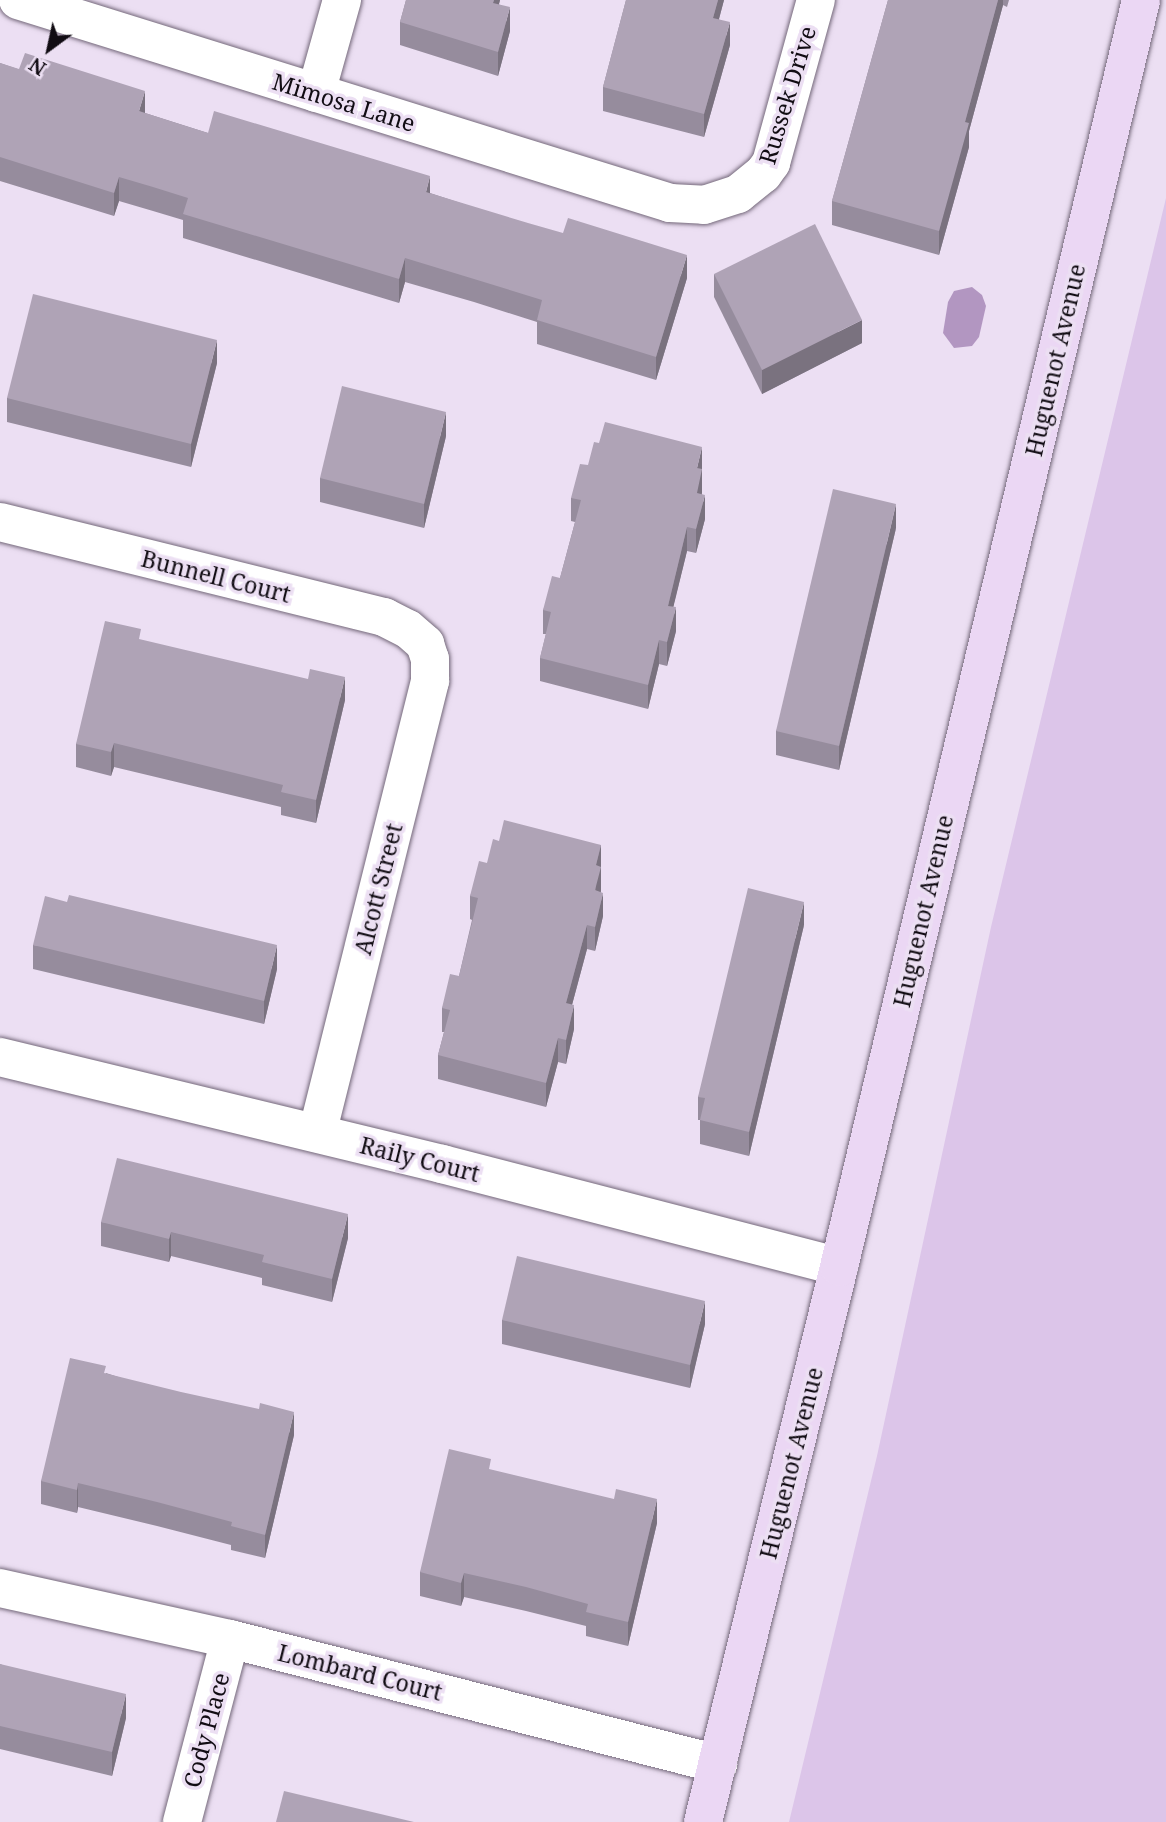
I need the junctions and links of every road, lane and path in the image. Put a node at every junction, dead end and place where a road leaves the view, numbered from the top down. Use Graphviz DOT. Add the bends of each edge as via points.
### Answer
graph roads {
  1 [pos="18,0"];
  2 [pos="342,0"];
  3 [pos="816,0"];
  4 [pos="1141,0"];
  5 [pos="316,93"];
  6 [pos="670,202"];
  7 [pos="0,522"];
  8 [pos="425,644"];
  9 [pos="0,1057"];
  10 [pos="317,1133"];
  11 [pos="839,1267"];
  12 [pos="0,1588"];
  13 [pos="230,1639"];
  14 [pos="718,1764"];
  15 [pos="182,1822"];
  16 [pos="703,1822"];
  1 -- 5 [label="street, Mimosa Lane"];
  2 -- 5 [label="street"];
  3 -- 6 [label="street, Russek Drive" via="771,163 738,194 704,205"];
  4 -- 11 [label="street, Huguenot Avenue"];
  5 -- 6 [label="street, Mimosa Lane"];
  7 -- 8 [label="street, Bunnell Court" via="384,617"];
  8 -- 10 [label="street, Alcott Street" via="429,681"];
  9 -- 10 [label="street, Raily Court"];
  10 -- 11 [label="street, Raily Court"];
  11 -- 14 [label="street, Huguenot Avenue"];
  12 -- 13 [label="street, Lombard Court"];
  13 -- 14 [label="street, Lombard Court"];
  13 -- 15 [label="street, Cody Place"];
  14 -- 16 [label="street, Huguenot Avenue"];
}
